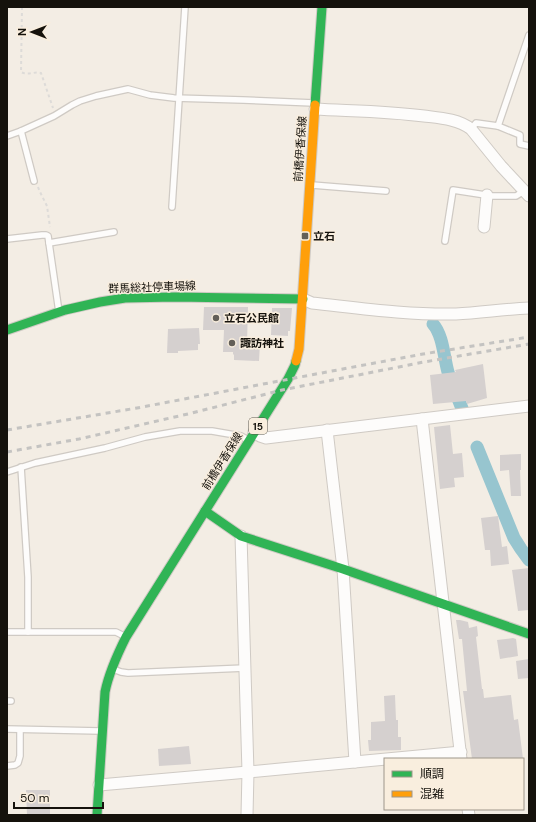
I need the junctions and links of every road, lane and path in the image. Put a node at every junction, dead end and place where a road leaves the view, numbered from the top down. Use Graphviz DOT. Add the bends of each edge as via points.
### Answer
graph roads {
  1 [pos="22,7"];
  2 [pos="184,7"];
  3 [pos="322,7"];
  4 [pos="529,36"];
  5 [pos="178,98"];
  6 [pos="315,106"];
  7 [pos="55,115"];
  8 [pos="498,126"];
  9 [pos="471,129"];
  10 [pos="22,131"];
  11 [pos="7,136"];
  12 [pos="529,146"];
  13 [pos="34,181"];
  14 [pos="310,184"];
  15 [pos="386,191"];
  16 [pos="526,193"];
  17 [pos="487,195"];
  18 [pos="172,207"];
  19 [pos="484,227"];
  20 [pos="114,232"];
  21 [pos="48,236"];
  22 [pos="7,239"];
  23 [pos="445,241"];
  24 [pos="49,243"];
  25 [pos="303,299"];
  26 [pos="529,308"];
  27 [pos="59,312"];
  28 [pos="7,330"];
  29 [pos="529,406"];
  30 [pos="422,419"];
  31 [pos="328,430"];
  32 [pos="251,436"];
  33 [pos="21,467"];
  34 [pos="7,472"];
  35 [pos="205,511"];
  36 [pos="241,536"];
  37 [pos="343,569"];
  38 [pos="444,604"];
  39 [pos="7,632"];
  40 [pos="28,632"];
  41 [pos="529,634"];
  42 [pos="126,637"];
  43 [pos="111,668"];
  44 [pos="245,668"];
  45 [pos="7,730"];
  46 [pos="20,730"];
  47 [pos="102,731"];
  48 [pos="461,755"];
  49 [pos="416,758"];
  50 [pos="384,760"];
  51 [pos="355,762"];
  52 [pos="7,766"];
  53 [pos="248,772"];
  54 [pos="99,785"];
  55 [pos="97,815"];
  56 [pos="247,815"];
  1 -- 7 [label="path" via="21,72 41,74"];
  2 -- 5 [label="lane"];
  3 -- 6 [label="main road, 前橋伊香保線 / 15"];
  4 -- 8 [label="lane"];
  5 -- 6 [label="lane"];
  5 -- 7 [label="lane" via="150,95 128,89 80,101"];
  5 -- 18 [label="lane"];
  6 -- 9 [label="street" via="437,117 456,121"];
  6 -- 14 [label="main road, 前橋伊香保線 / 15"];
  7 -- 10 [label="lane"];
  8 -- 9 [label="lane" via="476,124"];
  8 -- 12 [label="lane" via="520,135 520,144"];
  9 -- 16 [label="street"];
  10 -- 11 [label="lane"];
  10 -- 13 [label="lane"];
  13 -- 21 [label="path" via="37,182 47,206 51,234"];
  14 -- 15 [label="lane"];
  14 -- 25 [label="main road, 前橋伊香保線 / 15"];
  16 -- 17 [label="lane" via="516,196"];
  17 -- 19 [label="street"];
  17 -- 23 [label="lane" via="453,190"];
  20 -- 24 [label="lane"];
  21 -- 22 [label="lane"];
  21 -- 24 [label="lane"];
  24 -- 27 [label="lane"];
  25 -- 26 [label="street" via="312,303 398,312 456,314"];
  25 -- 27 [label="main road, 群馬総社停車場線" via="136,298 100,302"];
  25 -- 32 [label="main road, 前橋伊香保線 / 15" via="298,358 288,380"];
  27 -- 28 [label="main road, 群馬総社停車場線"];
  29 -- 30 [label="street"];
  30 -- 31 [label="street"];
  30 -- 38 [label="street"];
  31 -- 32 [label="street" via="266,438"];
  31 -- 37 [label="street"];
  32 -- 33 [label="lane" via="180,431"];
  32 -- 35 [label="main road, 前橋伊香保線 / 15"];
  33 -- 34 [label="lane"];
  33 -- 40 [label="lane" via="28,577"];
  35 -- 36 [label="main road"];
  35 -- 42 [label="main road, 前橋伊香保線 / 15"];
  36 -- 37 [label="main road"];
  36 -- 44 [label="street"];
  37 -- 38 [label="main road"];
  37 -- 51 [label="street"];
  38 -- 41 [label="main road"];
  38 -- 48 [label="street"];
  39 -- 40 [label="lane"];
  40 -- 42 [label="lane" via="116,632"];
  42 -- 43 [label="main road, 前橋伊香保線 / 15"];
  43 -- 44 [label="lane" via="121,672"];
  43 -- 47 [label="main road, 前橋伊香保線 / 15" via="105,692"];
  44 -- 53 [label="street"];
  45 -- 46 [label="lane"];
  46 -- 47 [label="lane"];
  46 -- 52 [label="lane" via="18,763"];
  47 -- 54 [label="main road, 前橋伊香保線 / 15"];
  48 -- 49 [label="street"];
  50 -- 51 [label="street"];
  51 -- 53 [label="street"];
  53 -- 54 [label="street"];
  53 -- 56 [label="street"];
  54 -- 55 [label="main road, 前橋伊香保線 / 15"];
}
